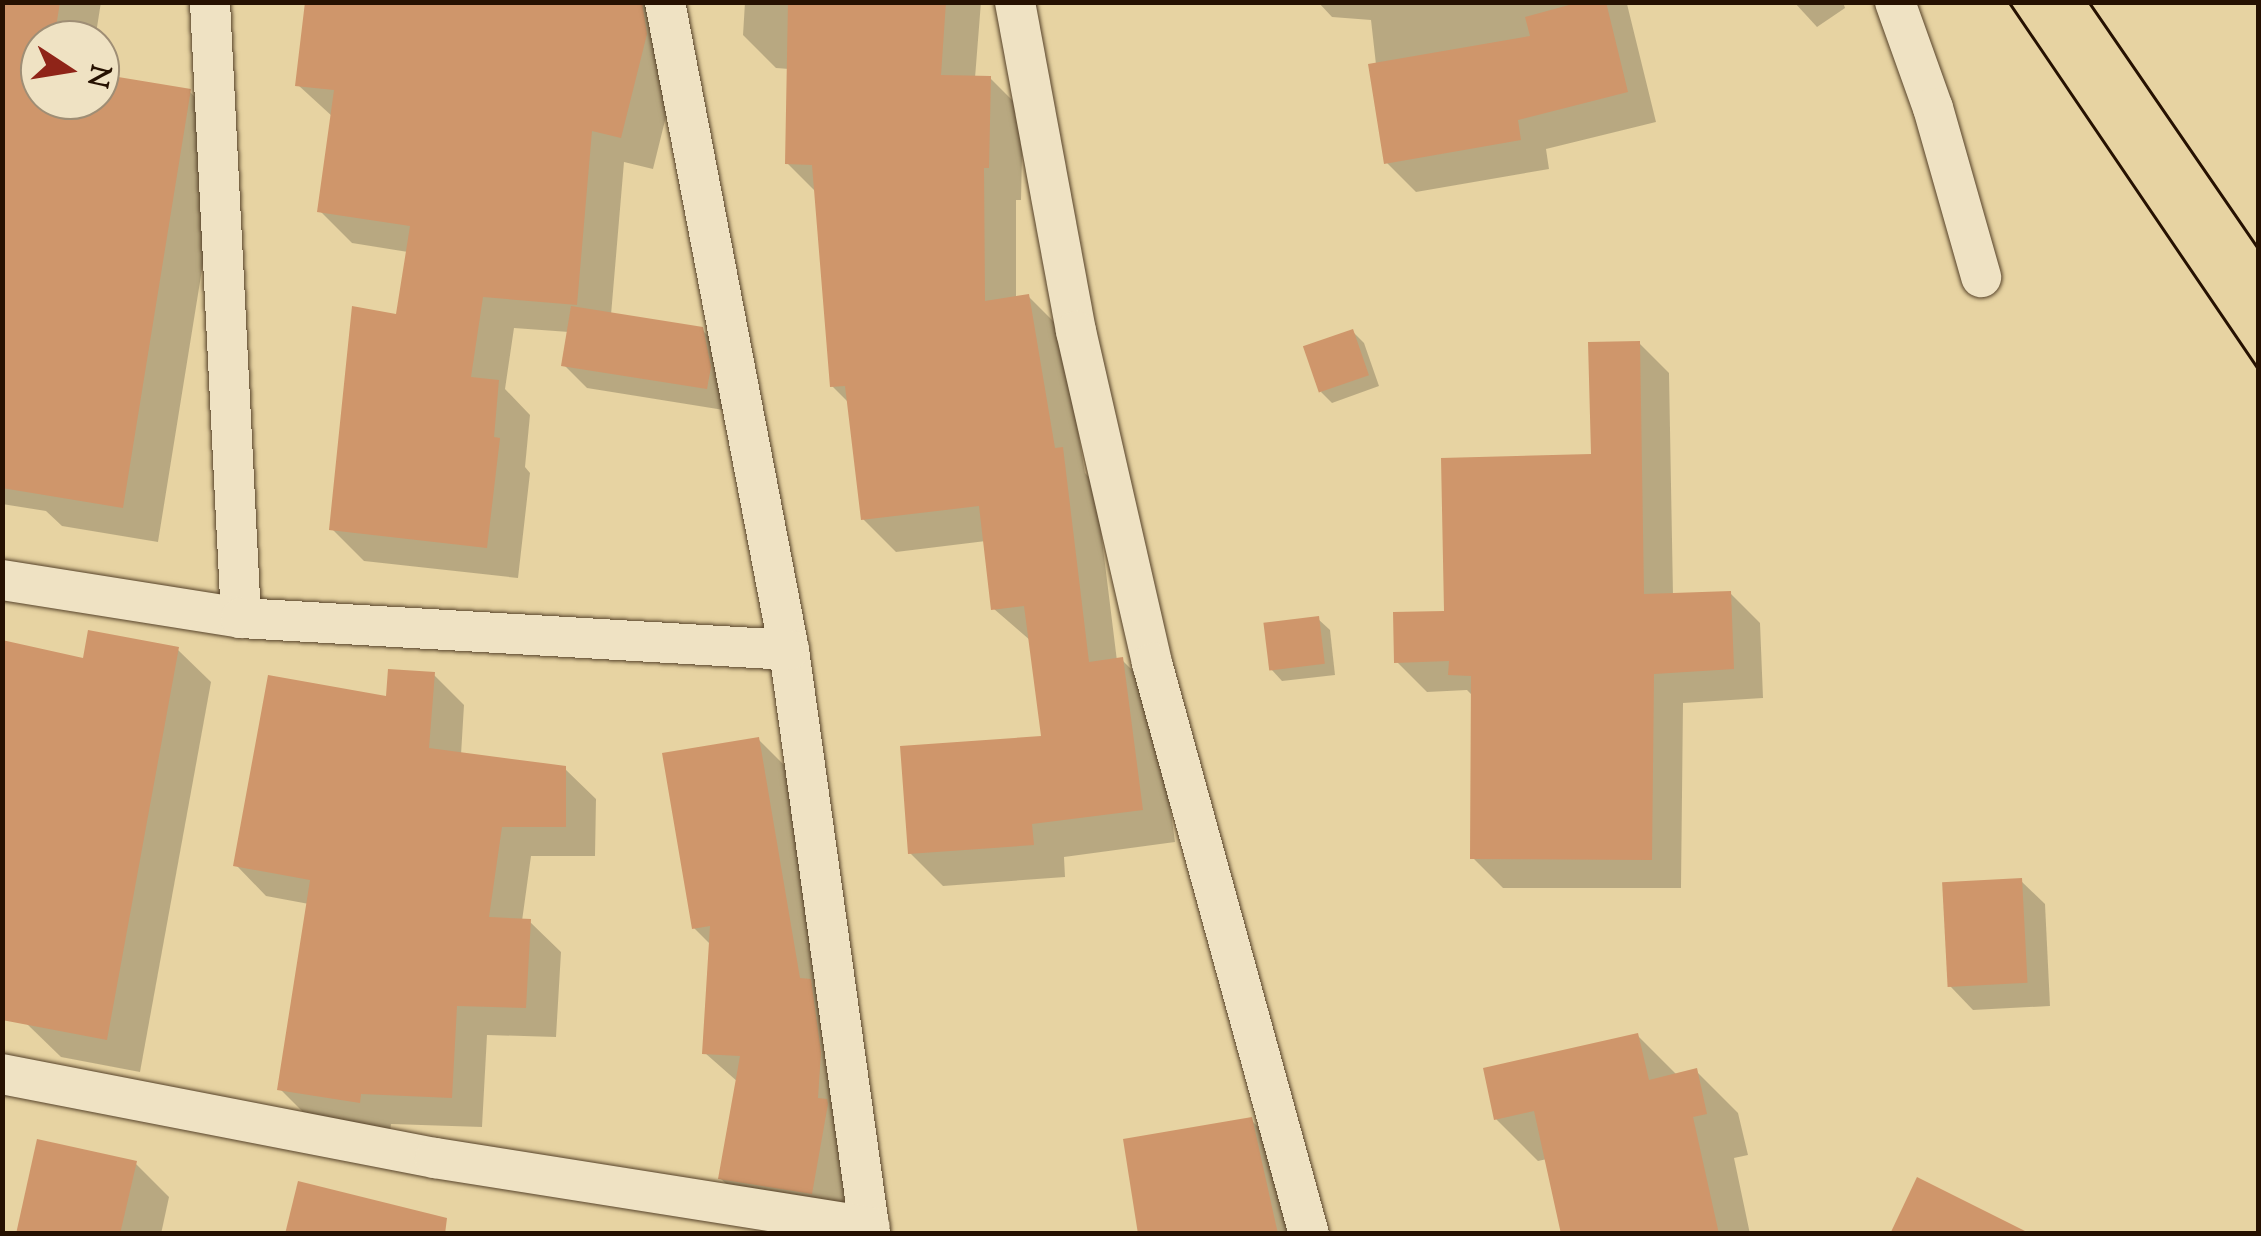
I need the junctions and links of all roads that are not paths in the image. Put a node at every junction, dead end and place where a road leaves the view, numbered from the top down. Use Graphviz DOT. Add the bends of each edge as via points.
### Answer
graph roads {
  1 [pos="210,2"];
  2 [pos="665,2"];
  3 [pos="1015,2"];
  4 [pos="1895,2"];
  5 [pos="1981,277"];
  6 [pos="2,580"];
  7 [pos="242,618"];
  8 [pos="789,650"];
  9 [pos="2,1074"];
  10 [pos="870,1230"];
  11 [pos="1309,1234"];
  1 -- 7 [label="street"];
  2 -- 8 [label="street"];
  3 -- 11 [label="street" via="1076,331 1152,663"];
  4 -- 5 [label="street"];
  6 -- 7 [label="street"];
  7 -- 8 [label="street"];
  8 -- 10 [label="street"];
  9 -- 10 [label="street" via="435,1158"];
}
